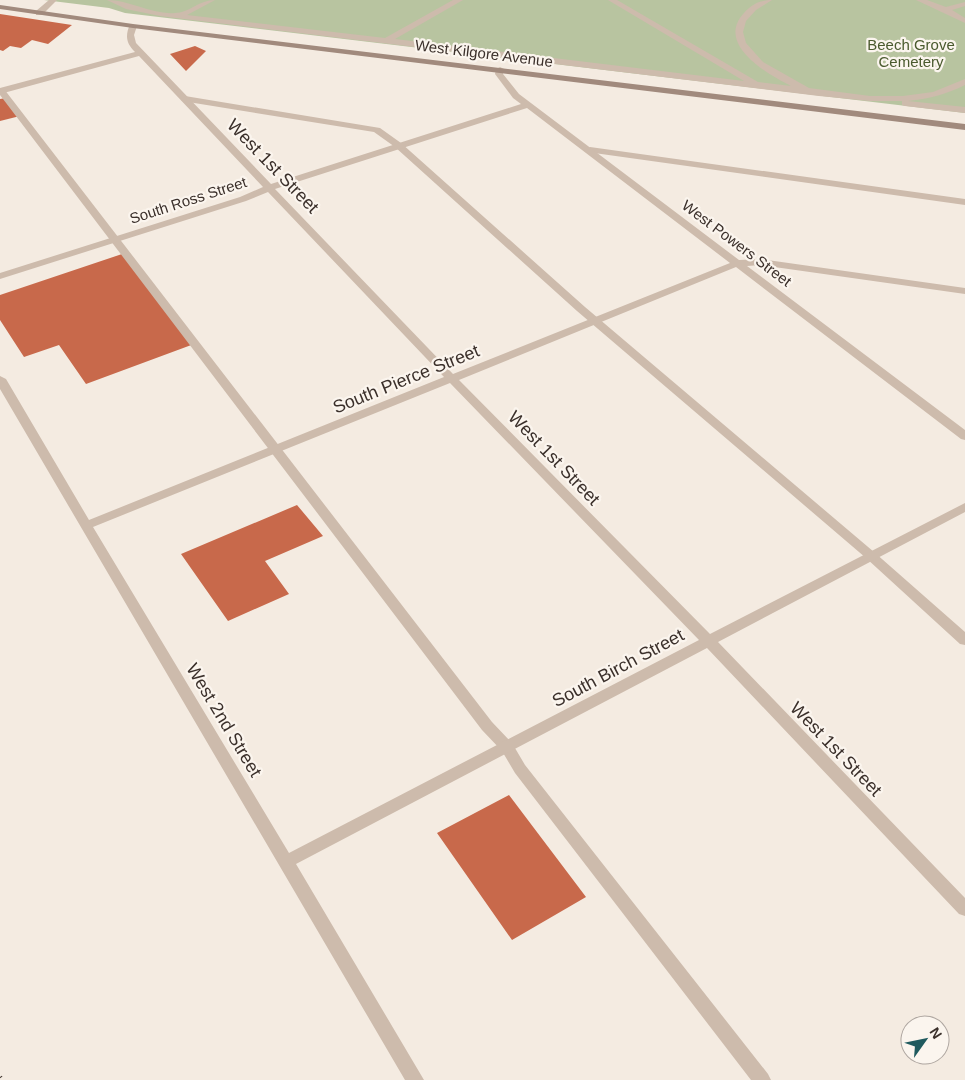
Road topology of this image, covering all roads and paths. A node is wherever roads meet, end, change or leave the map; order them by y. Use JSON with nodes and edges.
{"nodes":[{"id":1,"x":53,"y":0,"type":"edge"},
{"id":2,"x":111,"y":0,"type":"edge"},
{"id":3,"x":211,"y":0,"type":"edge"},
{"id":4,"x":459,"y":0,"type":"edge"},
{"id":5,"x":612,"y":0,"type":"edge"},
{"id":6,"x":764,"y":0,"type":"edge"},
{"id":7,"x":920,"y":0,"type":"edge"},
{"id":8,"x":965,"y":4,"type":"edge"},
{"id":9,"x":0,"y":7,"type":"edge"},
{"id":10,"x":946,"y":10,"type":"junction"},
{"id":11,"x":39,"y":13,"type":"junction"},
{"id":12,"x":178,"y":16,"type":"junction"},
{"id":13,"x":965,"y":21,"type":"edge"},
{"id":14,"x":134,"y":26,"type":"junction"},
{"id":15,"x":386,"y":41,"type":"junction"},
{"id":16,"x":141,"y":53,"type":"junction"},
{"id":17,"x":500,"y":68,"type":"junction"},
{"id":18,"x":965,"y":82,"type":"edge"},
{"id":19,"x":758,"y":86,"type":"junction"},
{"id":20,"x":0,"y":91,"type":"edge"},
{"id":21,"x":810,"y":91,"type":"junction"},
{"id":22,"x":185,"y":99,"type":"junction"},
{"id":23,"x":884,"y":100,"type":"junction"},
{"id":24,"x":528,"y":105,"type":"junction"},
{"id":25,"x":965,"y":110,"type":"edge"},
{"id":26,"x":965,"y":127,"type":"edge"},
{"id":27,"x":398,"y":145,"type":"junction"},
{"id":28,"x":590,"y":150,"type":"junction"},
{"id":29,"x":270,"y":188,"type":"junction"},
{"id":30,"x":965,"y":202,"type":"edge"},
{"id":31,"x":115,"y":240,"type":"junction"},
{"id":32,"x":738,"y":263,"type":"junction"},
{"id":33,"x":0,"y":276,"type":"edge"},
{"id":34,"x":965,"y":291,"type":"edge"},
{"id":35,"x":596,"y":322,"type":"junction"},
{"id":36,"x":0,"y":379,"type":"edge"},
{"id":37,"x":452,"y":380,"type":"junction"},
{"id":38,"x":965,"y":436,"type":"edge"},
{"id":39,"x":275,"y":450,"type":"junction"},
{"id":40,"x":965,"y":507,"type":"edge"},
{"id":41,"x":86,"y":526,"type":"junction"},
{"id":42,"x":870,"y":555,"type":"junction"},
{"id":43,"x":965,"y":640,"type":"edge"},
{"id":44,"x":708,"y":641,"type":"junction"},
{"id":45,"x":507,"y":747,"type":"junction"},
{"id":46,"x":288,"y":861,"type":"junction"},
{"id":47,"x":965,"y":909,"type":"edge"},
{"id":48,"x":415,"y":1080,"type":"edge"},
{"id":49,"x":762,"y":1080,"type":"edge"}],
"edges":[{"from":1,"to":11,"type":"street"},
{"from":2,"to":12,"type":"street"},
{"from":3,"to":12,"type":"street"},
{"from":4,"to":15,"type":"street"},
{"from":5,"to":19,"type":"street"},
{"from":6,"to":21,"type":"street"},
{"from":7,"to":10,"type":"street"},
{"from":8,"to":10,"type":"street"},
{"from":9,"to":11,"type":"main road","name":"West Kilgore Avenue"},
{"from":10,"to":13,"type":"street"},
{"from":11,"to":14,"type":"main road","name":"West Kilgore Avenue"},
{"from":12,"to":15,"type":"street"},
{"from":14,"to":16,"type":"street","name":"West 1st Street"},
{"from":14,"to":17,"type":"main road","name":"West Kilgore Avenue"},
{"from":15,"to":19,"type":"street"},
{"from":16,"to":20,"type":"street"},
{"from":16,"to":22,"type":"street","name":"West 1st Street"},
{"from":17,"to":24,"type":"street","name":"West Powers Street"},
{"from":17,"to":26,"type":"main road","name":"West Kilgore Avenue"},
{"from":18,"to":23,"type":"street"},
{"from":19,"to":21,"type":"street"},
{"from":20,"to":31,"type":"street"},
{"from":21,"to":23,"type":"street"},
{"from":22,"to":27,"type":"street"},
{"from":22,"to":29,"type":"street","name":"West 1st Street"},
{"from":23,"to":25,"type":"street"},
{"from":24,"to":27,"type":"street","name":"South Ross Street"},
{"from":24,"to":28,"type":"street","name":"West Powers Street"},
{"from":27,"to":29,"type":"street","name":"South Ross Street"},
{"from":27,"to":35,"type":"street"},
{"from":28,"to":30,"type":"street"},
{"from":28,"to":32,"type":"street","name":"West Powers Street"},
{"from":29,"to":31,"type":"street","name":"South Ross Street"},
{"from":29,"to":37,"type":"street","name":"West 1st Street"},
{"from":31,"to":33,"type":"street","name":"South Ross Street"},
{"from":31,"to":39,"type":"street"},
{"from":32,"to":34,"type":"street"},
{"from":32,"to":35,"type":"street","name":"South Pierce Street"},
{"from":32,"to":38,"type":"street","name":"West Powers Street"},
{"from":35,"to":37,"type":"street","name":"South Pierce Street"},
{"from":35,"to":42,"type":"street"},
{"from":36,"to":41,"type":"street","name":"West 2nd Street"},
{"from":37,"to":39,"type":"street","name":"South Pierce Street"},
{"from":37,"to":44,"type":"street","name":"West 1st Street"},
{"from":39,"to":41,"type":"street","name":"South Pierce Street"},
{"from":39,"to":45,"type":"street"},
{"from":40,"to":42,"type":"street","name":"South Birch Street"},
{"from":41,"to":46,"type":"street","name":"West 2nd Street"},
{"from":42,"to":43,"type":"street"},
{"from":42,"to":44,"type":"street","name":"South Birch Street"},
{"from":44,"to":45,"type":"street","name":"South Birch Street"},
{"from":44,"to":47,"type":"street","name":"West 1st Street"},
{"from":45,"to":46,"type":"street","name":"South Birch Street"},
{"from":45,"to":49,"type":"street"},
{"from":46,"to":48,"type":"street","name":"West 2nd Street"}]}
